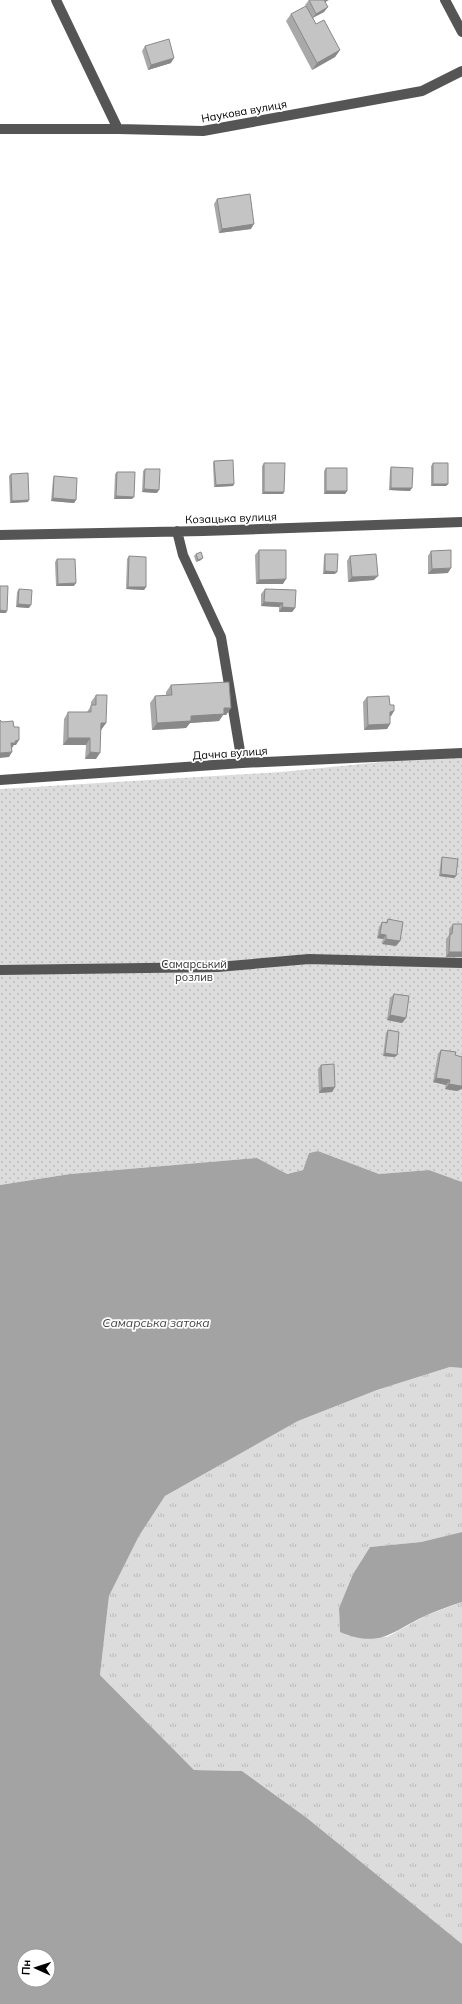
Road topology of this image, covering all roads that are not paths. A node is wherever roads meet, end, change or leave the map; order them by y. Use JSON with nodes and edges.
{"nodes":[{"id":1,"x":56,"y":0,"type":"edge"},
{"id":2,"x":445,"y":0,"type":"edge"},
{"id":3,"x":462,"y":32,"type":"edge"},
{"id":4,"x":462,"y":71,"type":"edge"},
{"id":5,"x":0,"y":129,"type":"edge"},
{"id":6,"x":118,"y":129,"type":"junction"},
{"id":7,"x":462,"y":522,"type":"edge"},
{"id":8,"x":177,"y":531,"type":"junction"},
{"id":9,"x":0,"y":535,"type":"edge"},
{"id":10,"x":462,"y":753,"type":"edge"},
{"id":11,"x":242,"y":763,"type":"junction"},
{"id":12,"x":0,"y":780,"type":"edge"},
{"id":13,"x":462,"y":963,"type":"edge"},
{"id":14,"x":0,"y":970,"type":"edge"}],
"edges":[{"from":1,"to":6,"type":"street"},
{"from":2,"to":3,"type":"street"},
{"from":4,"to":6,"type":"street","name":"Наукова вулиця"},
{"from":5,"to":6,"type":"street","name":"Наукова вулиця"},
{"from":7,"to":8,"type":"street","name":"Козацька вулиця"},
{"from":8,"to":9,"type":"street","name":"Козацька вулиця"},
{"from":8,"to":11,"type":"street"},
{"from":10,"to":11,"type":"street","name":"Дачна вулиця"},
{"from":11,"to":12,"type":"street","name":"Дачна вулиця"},
{"from":13,"to":14,"type":"street"}]}
